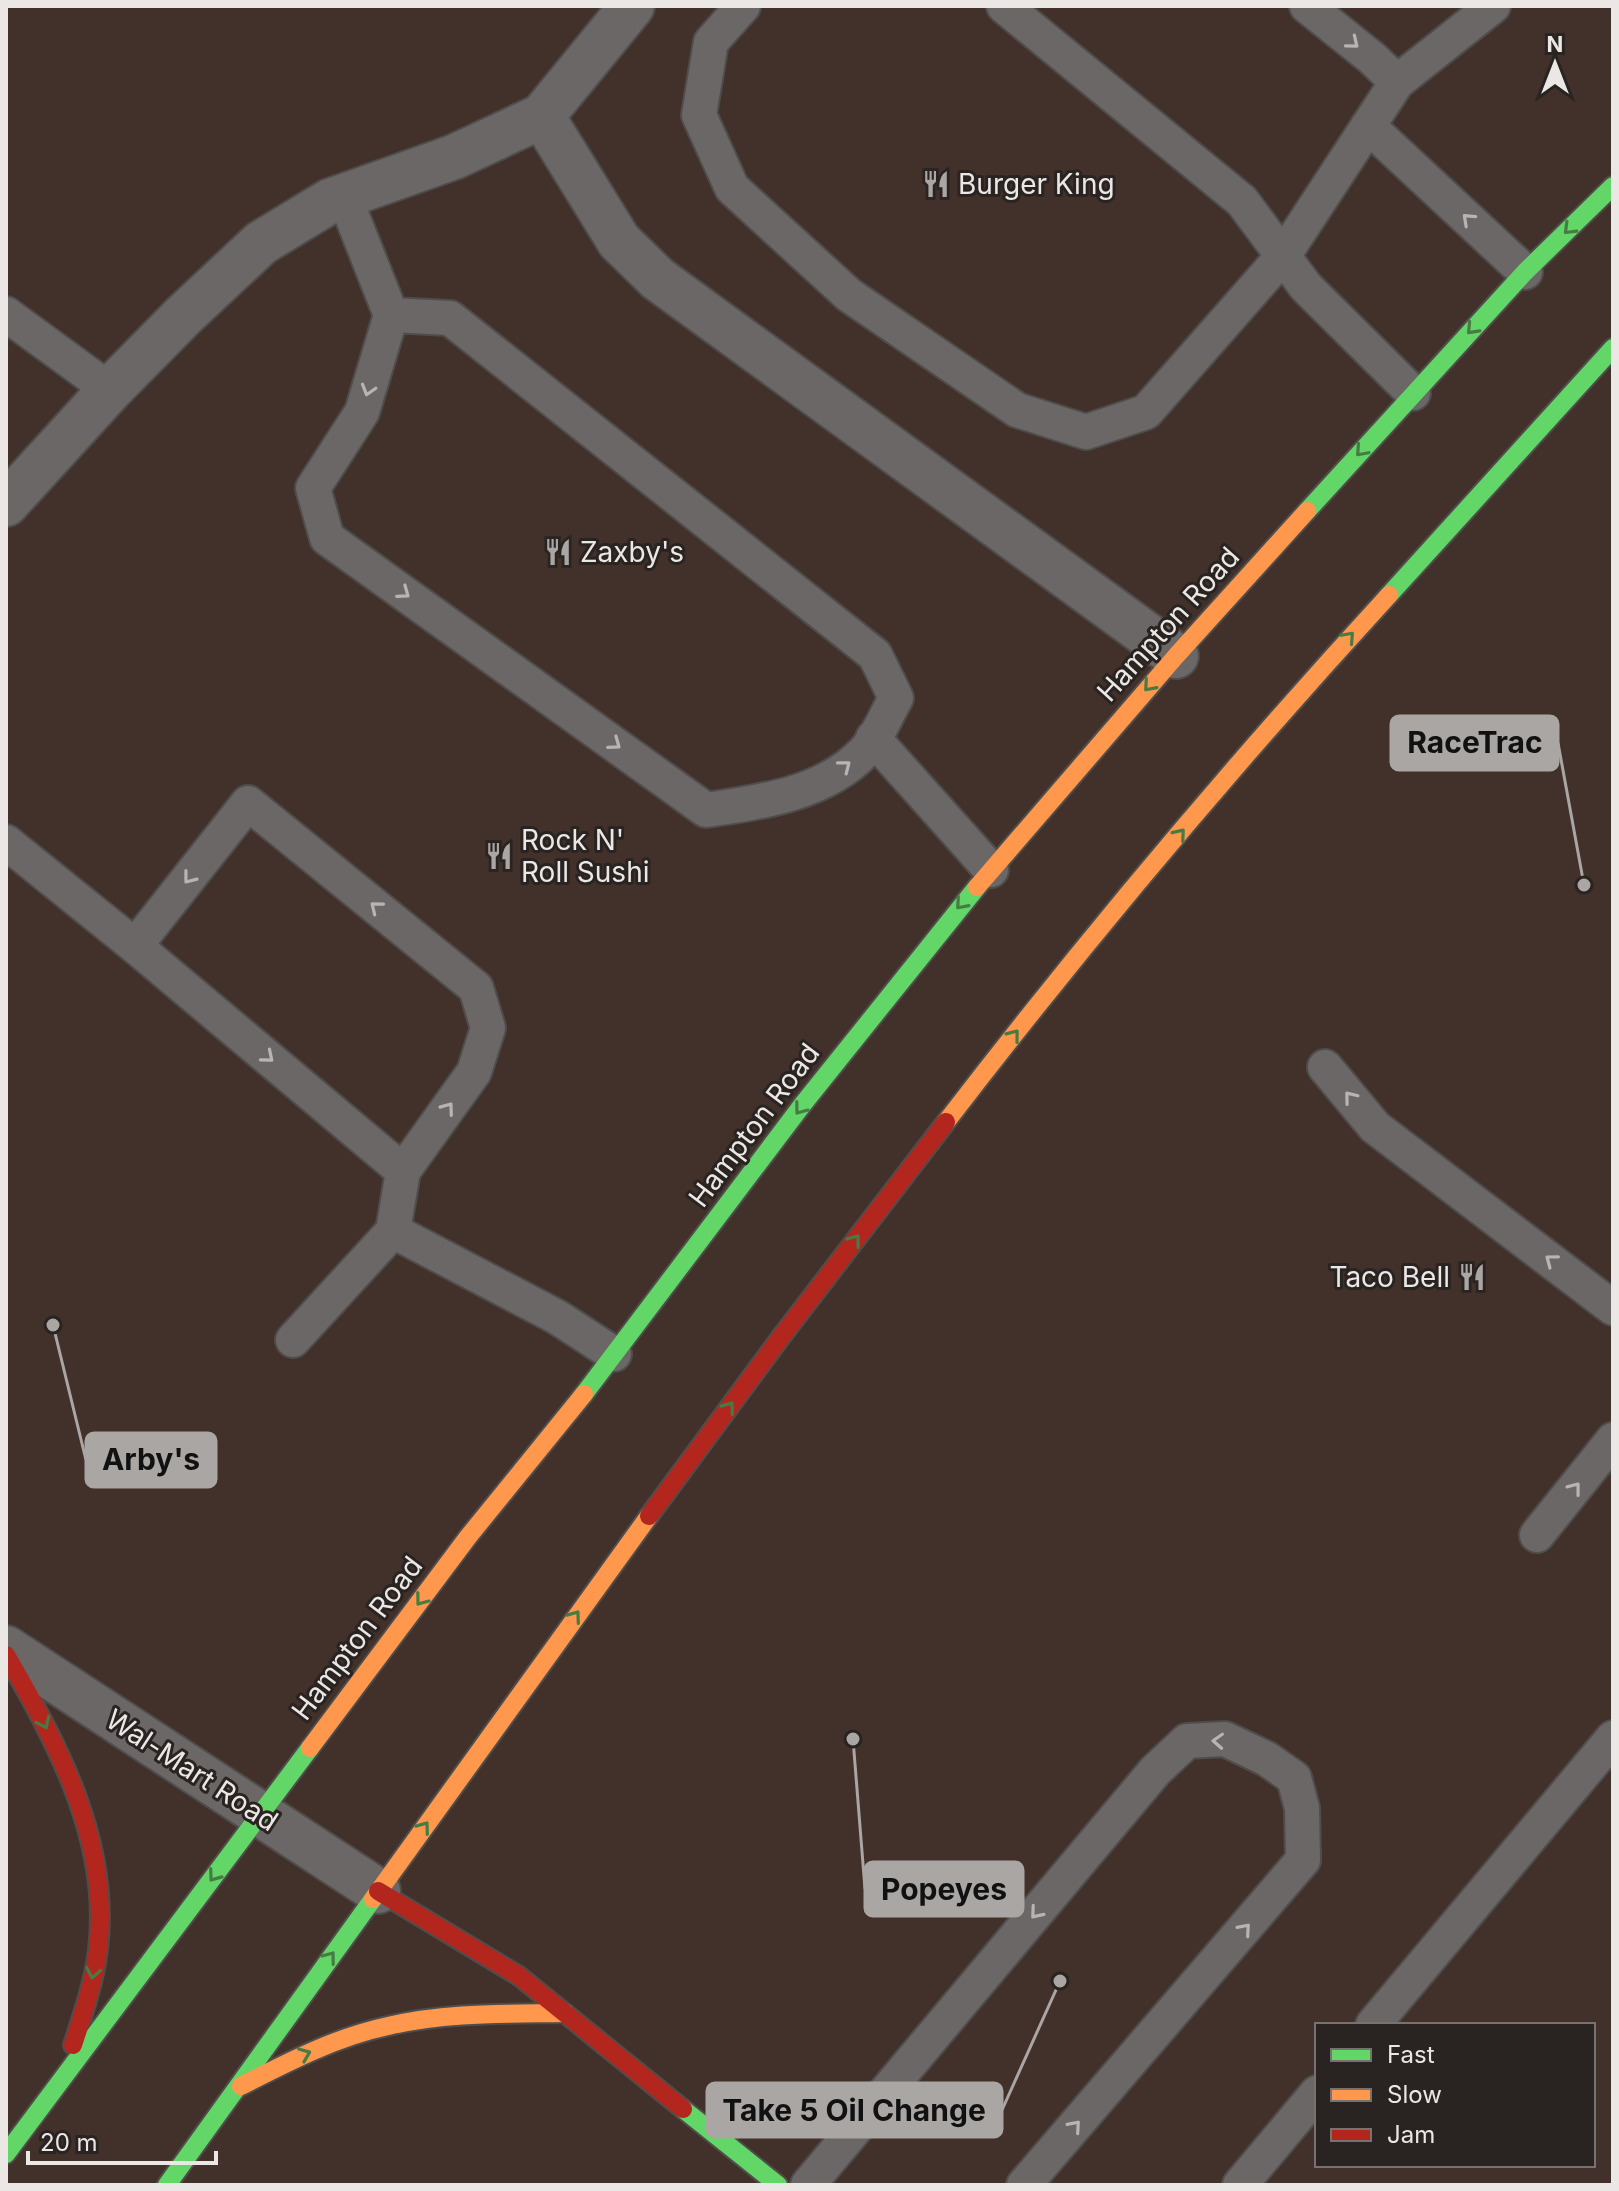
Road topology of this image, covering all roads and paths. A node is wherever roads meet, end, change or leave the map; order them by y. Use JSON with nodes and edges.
{"nodes":[{"id":1,"x":632,"y":6,"type":"edge"},
{"id":2,"x":743,"y":6,"type":"edge"},
{"id":3,"x":1004,"y":6,"type":"edge"},
{"id":4,"x":1307,"y":6,"type":"edge"},
{"id":5,"x":1493,"y":6,"type":"edge"},
{"id":6,"x":1397,"y":82,"type":"junction"},
{"id":7,"x":542,"y":116,"type":"junction"},
{"id":8,"x":1368,"y":126,"type":"junction"},
{"id":9,"x":1613,"y":186,"type":"edge"},
{"id":10,"x":344,"y":196,"type":"junction"},
{"id":11,"x":1283,"y":256,"type":"junction"},
{"id":12,"x":1525,"y":272,"type":"junction"},
{"id":13,"x":6,"y":314,"type":"edge"},
{"id":14,"x":391,"y":315,"type":"junction"},
{"id":15,"x":1613,"y":348,"type":"edge"},
{"id":16,"x":110,"y":390,"type":"junction"},
{"id":17,"x":1413,"y":393,"type":"junction"},
{"id":18,"x":6,"y":504,"type":"edge"},
{"id":19,"x":1176,"y":656,"type":"junction"},
{"id":20,"x":873,"y":738,"type":"junction"},
{"id":21,"x":6,"y":842,"type":"edge"},
{"id":22,"x":991,"y":870,"type":"junction"},
{"id":23,"x":135,"y":946,"type":"junction"},
{"id":24,"x":1325,"y":1067,"type":"dead end"},
{"id":25,"x":403,"y":1171,"type":"junction"},
{"id":26,"x":393,"y":1231,"type":"junction"},
{"id":27,"x":1613,"y":1308,"type":"edge"},
{"id":28,"x":293,"y":1340,"type":"dead end"},
{"id":29,"x":614,"y":1354,"type":"junction"},
{"id":30,"x":1613,"y":1440,"type":"edge"},
{"id":31,"x":1537,"y":1535,"type":"dead end"},
{"id":32,"x":6,"y":1648,"type":"edge"},
{"id":33,"x":6,"y":1655,"type":"edge"},
{"id":34,"x":1613,"y":1738,"type":"edge"},
{"id":35,"x":260,"y":1813,"type":"junction"},
{"id":36,"x":378,"y":1891,"type":"junction"},
{"id":37,"x":565,"y":2013,"type":"junction"},
{"id":38,"x":1375,"y":2023,"type":"edge"},
{"id":39,"x":63,"y":2078,"type":"junction"},
{"id":40,"x":235,"y":2088,"type":"junction"},
{"id":41,"x":1315,"y":2095,"type":"edge"},
{"id":42,"x":6,"y":2154,"type":"edge"},
{"id":43,"x":167,"y":2185,"type":"edge"},
{"id":44,"x":778,"y":2185,"type":"edge"},
{"id":45,"x":808,"y":2185,"type":"edge"},
{"id":46,"x":1024,"y":2185,"type":"edge"},
{"id":47,"x":1240,"y":2185,"type":"edge"}],
"edges":[{"from":1,"to":7,"type":"street"},
{"from":2,"to":11,"type":"lane"},
{"from":3,"to":11,"type":"lane"},
{"from":4,"to":6,"type":"lane","one_way":true},
{"from":5,"to":6,"type":"lane"},
{"from":6,"to":8,"type":"lane"},
{"from":7,"to":10,"type":"street"},
{"from":7,"to":19,"type":"street"},
{"from":8,"to":11,"type":"lane"},
{"from":12,"to":8,"type":"lane","one_way":true},
{"from":9,"to":12,"type":"main road","name":"Hampton Road","one_way":true},
{"from":10,"to":14,"type":"lane"},
{"from":10,"to":16,"type":"street"},
{"from":11,"to":17,"type":"lane"},
{"from":12,"to":17,"type":"main road","name":"Hampton Road","one_way":true},
{"from":13,"to":16,"type":"lane"},
{"from":14,"to":20,"type":"lane"},
{"from":14,"to":20,"type":"lane","one_way":true},
{"from":36,"to":15,"type":"main road","one_way":true},
{"from":16,"to":18,"type":"street"},
{"from":17,"to":19,"type":"main road","name":"Hampton Road","one_way":true},
{"from":19,"to":22,"type":"main road","name":"Hampton Road","one_way":true},
{"from":20,"to":22,"type":"lane"},
{"from":21,"to":23,"type":"lane"},
{"from":22,"to":29,"type":"main road","name":"Hampton Road","one_way":true},
{"from":23,"to":25,"type":"lane","one_way":true},
{"from":25,"to":23,"type":"lane","one_way":true},
{"from":27,"to":24,"type":"lane","one_way":true},
{"from":25,"to":26,"type":"lane"},
{"from":26,"to":28,"type":"lane"},
{"from":26,"to":29,"type":"lane"},
{"from":29,"to":35,"type":"main road","name":"Hampton Road","one_way":true},
{"from":31,"to":30,"type":"lane","one_way":true},
{"from":32,"to":35,"type":"street","name":"Wal-Mart Road"},
{"from":33,"to":39,"type":"main road","one_way":true},
{"from":34,"to":38,"type":"lane"},
{"from":35,"to":36,"type":"street","name":"Wal-Mart Road"},
{"from":35,"to":39,"type":"main road","name":"Hampton Road","one_way":true},
{"from":36,"to":37,"type":"main road"},
{"from":40,"to":36,"type":"main road","one_way":true},
{"from":40,"to":37,"type":"main road","one_way":true},
{"from":37,"to":44,"type":"main road"},
{"from":39,"to":42,"type":"main road","name":"Hampton Road"},
{"from":40,"to":43,"type":"main road"},
{"from":41,"to":47,"type":"lane"},
{"from":46,"to":45,"type":"lane","one_way":true}]}
